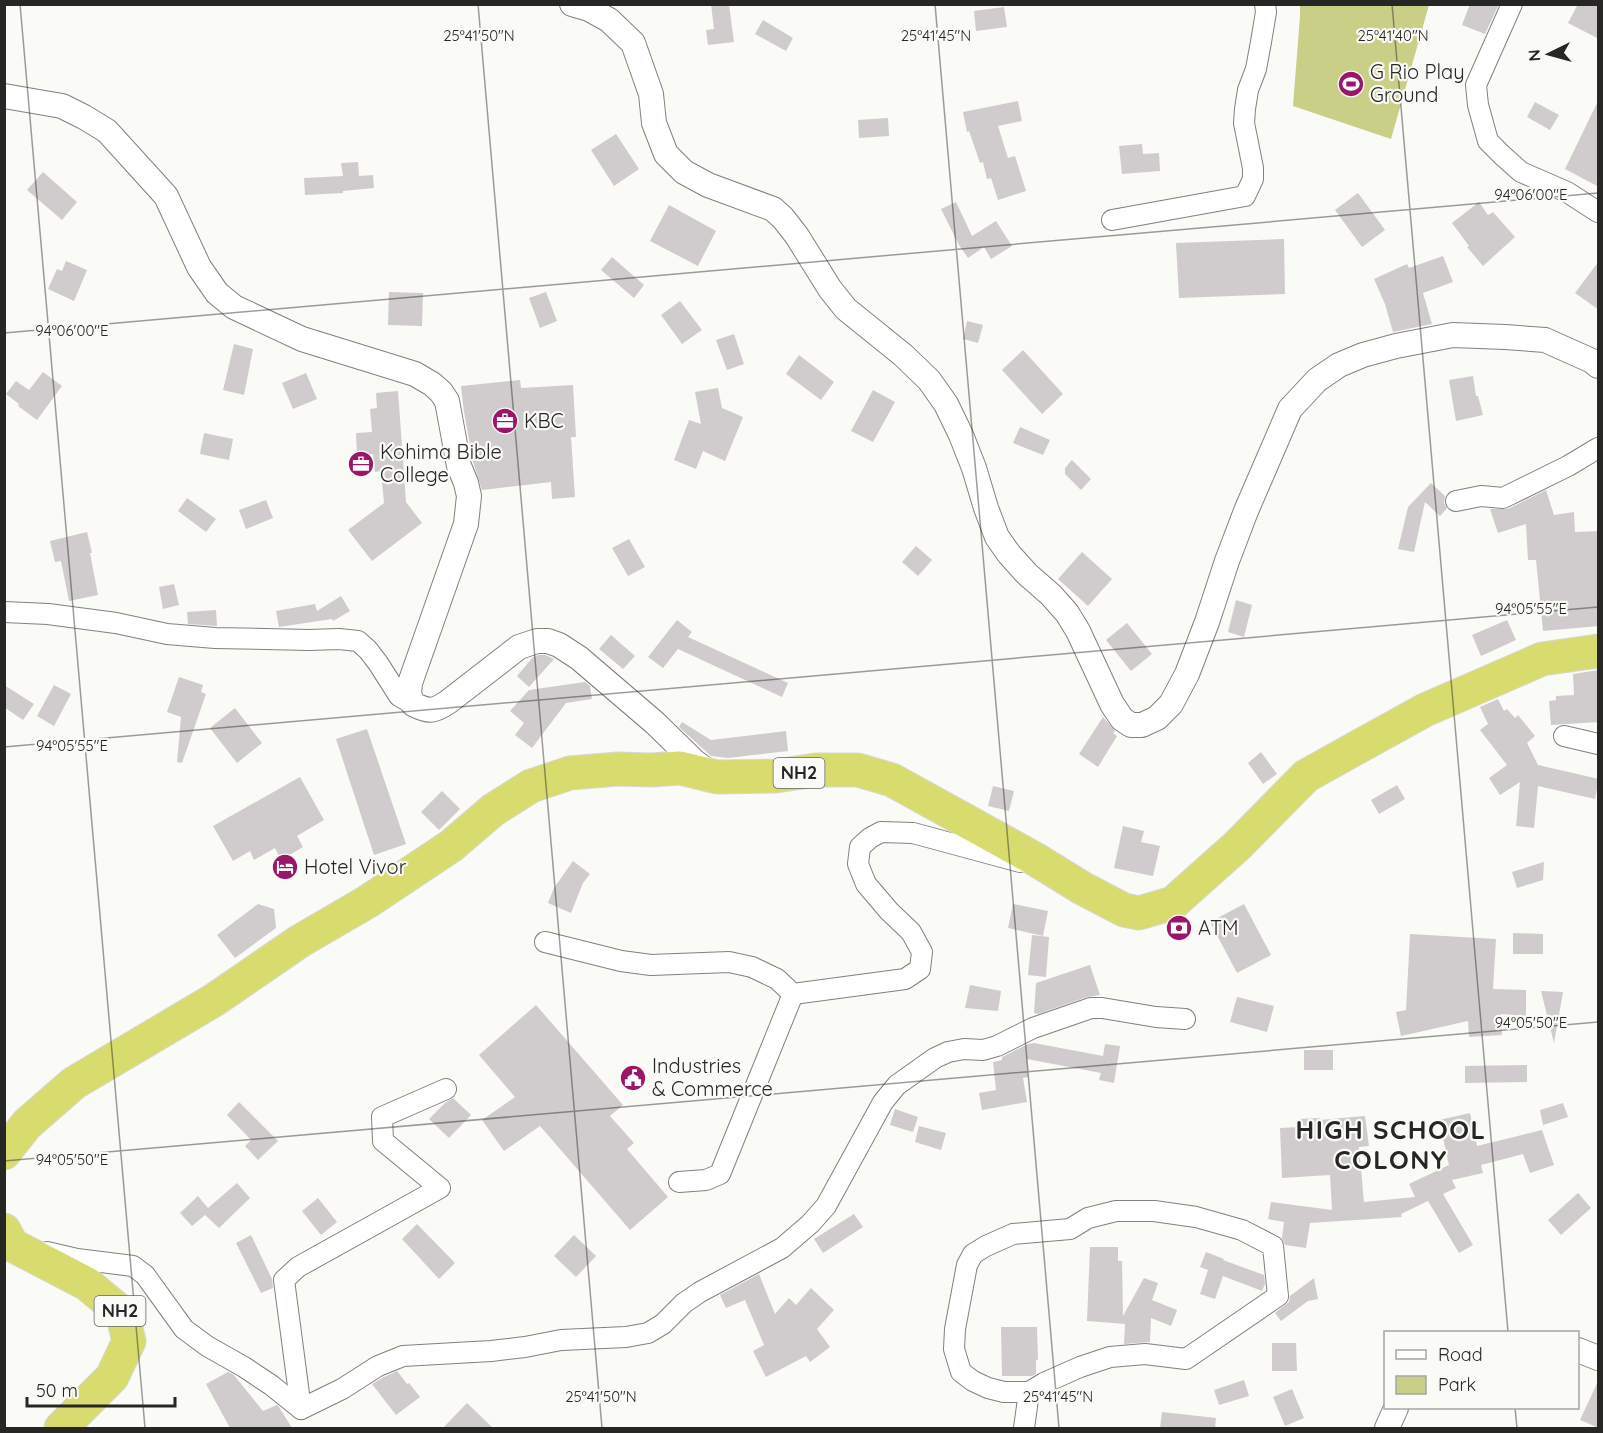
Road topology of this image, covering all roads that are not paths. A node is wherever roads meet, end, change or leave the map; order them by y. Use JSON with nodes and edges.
{"nodes":[{"id":1,"x":572,"y":4,"type":"edge"},
{"id":2,"x":1265,"y":4,"type":"edge"},
{"id":3,"x":1512,"y":4,"type":"edge"},
{"id":4,"x":4,"y":96,"type":"edge"},
{"id":5,"x":1599,"y":212,"type":"edge"},
{"id":6,"x":1112,"y":220,"type":"dead end"},
{"id":7,"x":1599,"y":366,"type":"edge"},
{"id":8,"x":1599,"y":448,"type":"edge"},
{"id":9,"x":1456,"y":501,"type":"dead end"},
{"id":10,"x":4,"y":612,"type":"edge"},
{"id":11,"x":1599,"y":651,"type":"edge"},
{"id":12,"x":414,"y":704,"type":"junction"},
{"id":13,"x":1564,"y":736,"type":"dead end"},
{"id":14,"x":1599,"y":744,"type":"edge"},
{"id":15,"x":717,"y":777,"type":"junction"},
{"id":16,"x":1057,"y":872,"type":"junction"},
{"id":17,"x":545,"y":942,"type":"dead end"},
{"id":18,"x":793,"y":994,"type":"junction"},
{"id":19,"x":1185,"y":1019,"type":"dead end"},
{"id":20,"x":446,"y":1089,"type":"dead end"},
{"id":21,"x":4,"y":1153,"type":"edge"},
{"id":22,"x":679,"y":1182,"type":"dead end"},
{"id":23,"x":8,"y":1237,"type":"edge"},
{"id":24,"x":1579,"y":1350,"type":"edge"},
{"id":25,"x":1599,"y":1358,"type":"edge"},
{"id":26,"x":1029,"y":1392,"type":"junction"},
{"id":27,"x":301,"y":1409,"type":"junction"},
{"id":28,"x":1395,"y":1409,"type":"edge"},
{"id":29,"x":61,"y":1428,"type":"edge"},
{"id":30,"x":1024,"y":1428,"type":"edge"},
{"id":31,"x":1387,"y":1428,"type":"edge"}],
"edges":[{"from":1,"to":7,"type":"street"},
{"from":2,"to":6,"type":"street"},
{"from":3,"to":5,"type":"street"},
{"from":4,"to":12,"type":"street"},
{"from":8,"to":9,"type":"street"},
{"from":10,"to":12,"type":"street"},
{"from":11,"to":16,"type":"highway","number":"NH2"},
{"from":12,"to":15,"type":"street"},
{"from":13,"to":14,"type":"street"},
{"from":15,"to":16,"type":"highway","number":"NH2"},
{"from":15,"to":21,"type":"highway","number":"NH2"},
{"from":16,"to":18,"type":"street"},
{"from":17,"to":18,"type":"street"},
{"from":18,"to":22,"type":"street"},
{"from":19,"to":27,"type":"street"},
{"from":20,"to":27,"type":"street"},
{"from":23,"to":27,"type":"street"},
{"from":23,"to":29,"type":"highway","number":"NH2"},
{"from":24,"to":25,"type":"street"},
{"from":26,"to":26,"type":"street"},
{"from":26,"to":30,"type":"street"},
{"from":28,"to":31,"type":"street"}]}
